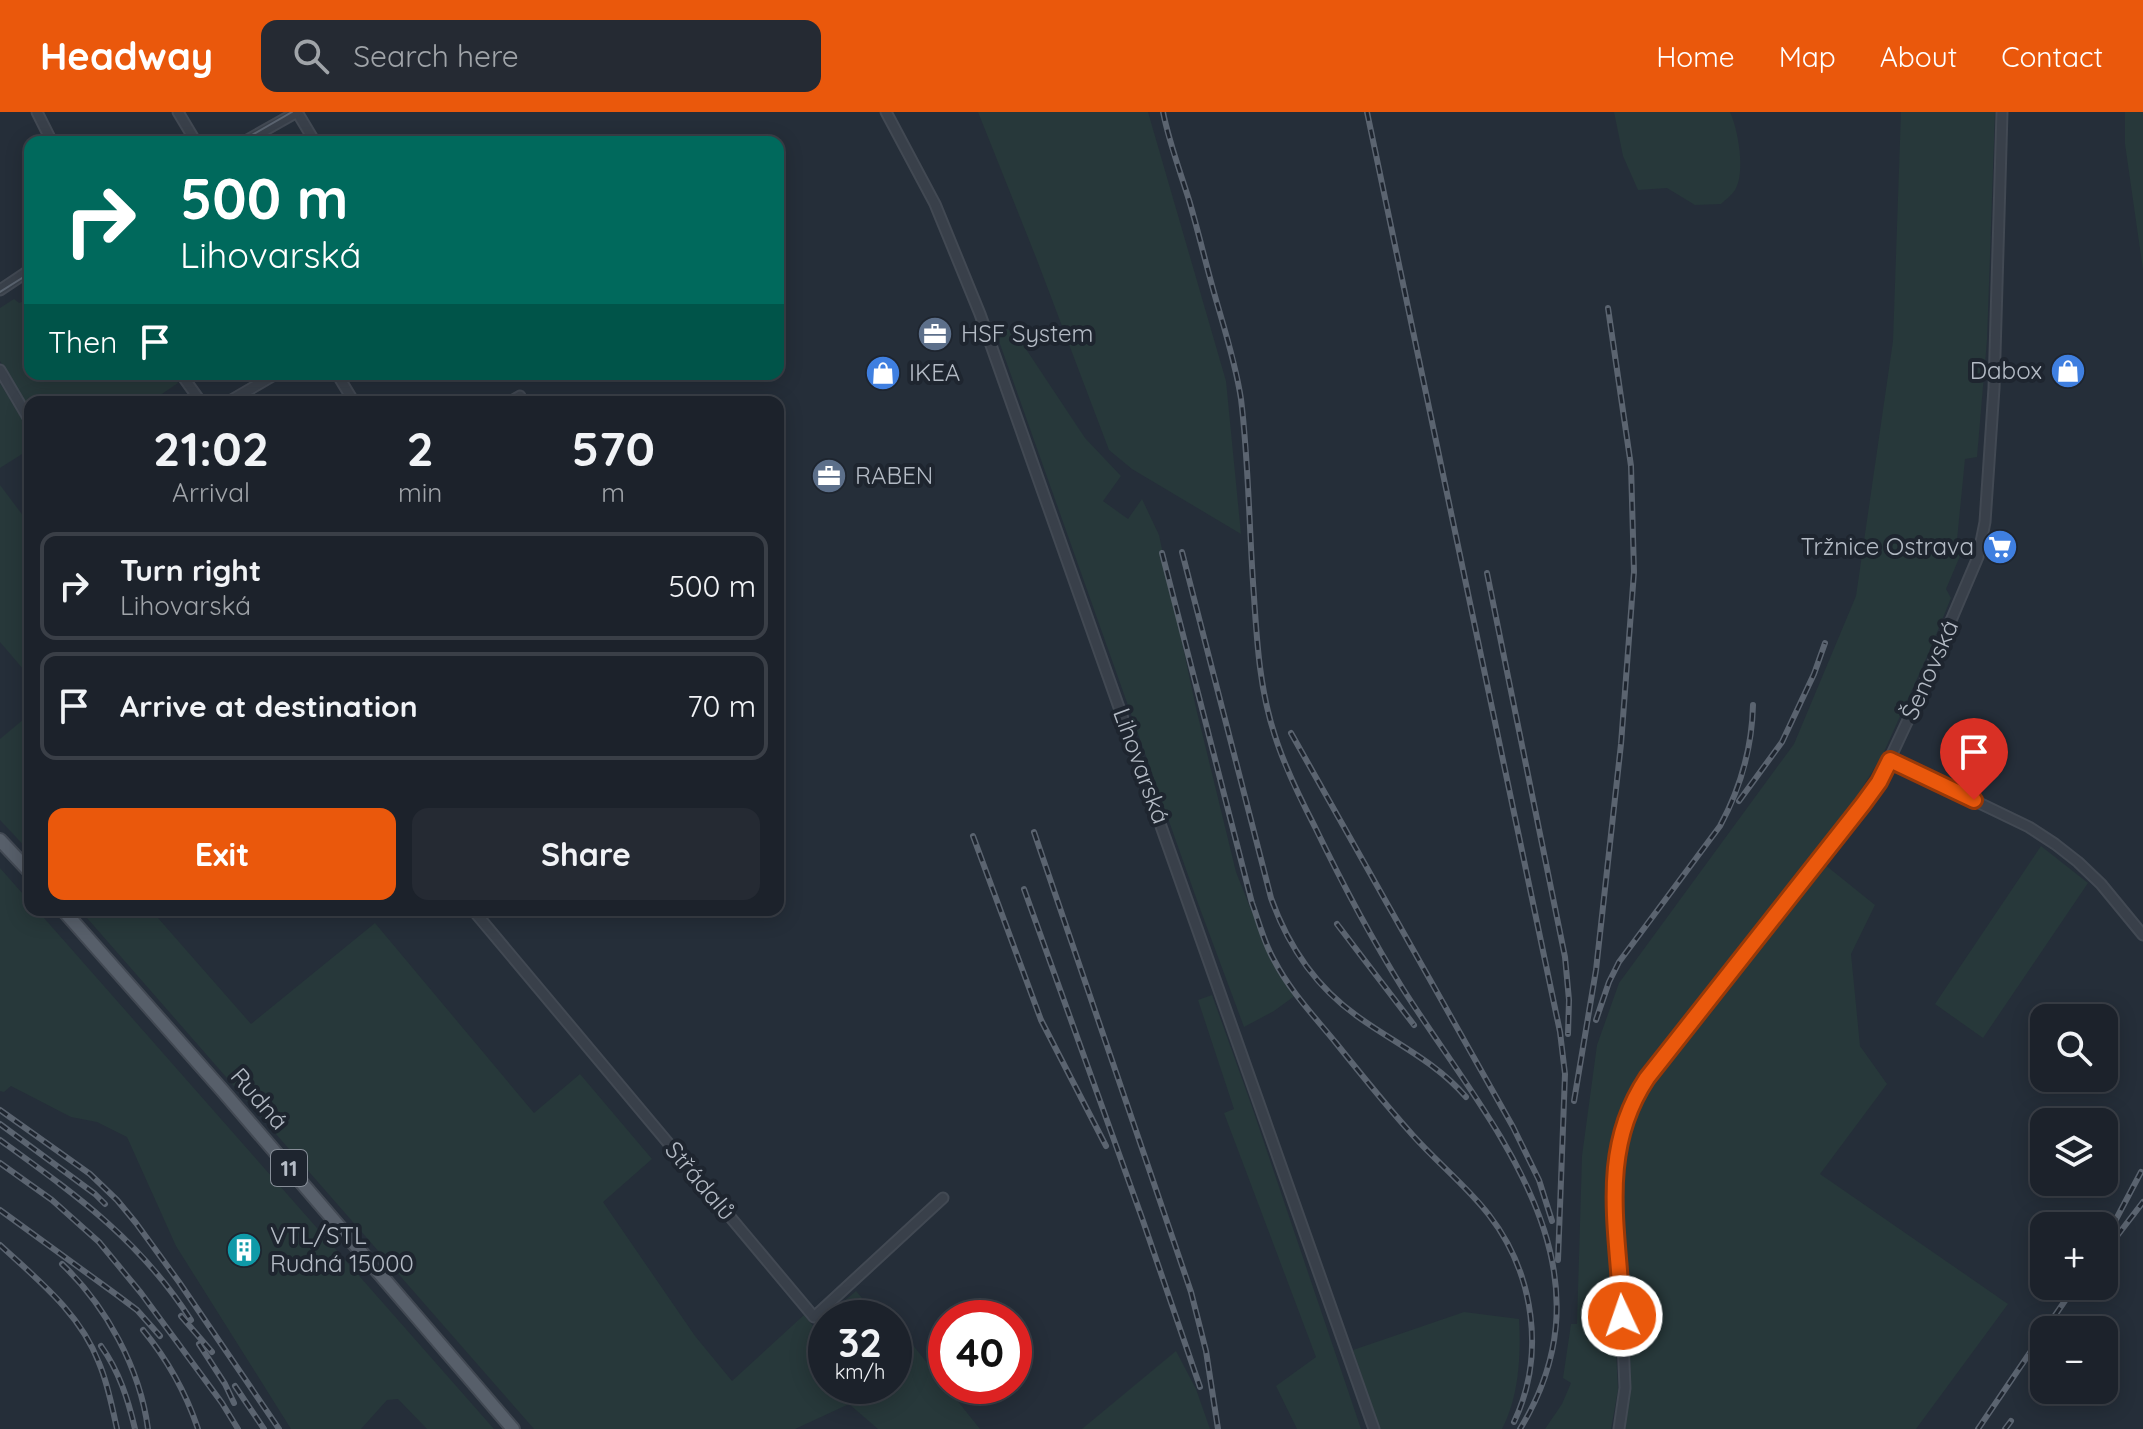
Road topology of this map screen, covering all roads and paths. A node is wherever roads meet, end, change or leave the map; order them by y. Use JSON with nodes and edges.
{"nodes":[{"id":1,"x":37,"y":112,"type":"edge"},
{"id":2,"x":178,"y":112,"type":"edge"},
{"id":3,"x":297,"y":112,"type":"edge"},
{"id":4,"x":886,"y":112,"type":"edge"},
{"id":5,"x":2002,"y":112,"type":"edge"},
{"id":6,"x":49,"y":136,"type":"edge"},
{"id":7,"x":192,"y":136,"type":"edge"},
{"id":8,"x":255,"y":136,"type":"edge"},
{"id":9,"x":311,"y":136,"type":"edge"},
{"id":10,"x":24,"y":274,"type":"edge"},
{"id":11,"x":0,"y":290,"type":"edge"},
{"id":12,"x":0,"y":370,"type":"edge"},
{"id":13,"x":266,"y":380,"type":"edge"},
{"id":14,"x":238,"y":396,"type":"edge"},
{"id":15,"x":24,"y":411,"type":"edge"},
{"id":16,"x":1890,"y":760,"type":"junction"},
{"id":17,"x":0,"y":840,"type":"edge"},
{"id":18,"x":24,"y":866,"type":"edge"},
{"id":19,"x":68,"y":916,"type":"edge"},
{"id":20,"x":478,"y":916,"type":"edge"},
{"id":21,"x":2143,"y":935,"type":"edge"},
{"id":22,"x":943,"y":1198,"type":"dead end"},
{"id":23,"x":513,"y":1429,"type":"edge"},
{"id":24,"x":1374,"y":1429,"type":"edge"},
{"id":25,"x":1619,"y":1429,"type":"edge"}],
"edges":[{"from":1,"to":6,"type":"street"},
{"from":2,"to":7,"type":"street"},
{"from":3,"to":8,"type":"street"},
{"from":3,"to":9,"type":"street"},
{"from":4,"to":24,"type":"street","name":"Lihovarská"},
{"from":5,"to":16,"type":"street","name":"Šenovská"},
{"from":10,"to":11,"type":"street"},
{"from":12,"to":15,"type":"street"},
{"from":13,"to":14,"type":"street"},
{"from":16,"to":21,"type":"street"},
{"from":16,"to":25,"type":"street","name":"Šenovská"},
{"from":17,"to":18,"type":"main road"},
{"from":19,"to":23,"type":"main road","name":"Rudná","number":"11"},
{"from":20,"to":22,"type":"street","name":"Střádalů"}]}
